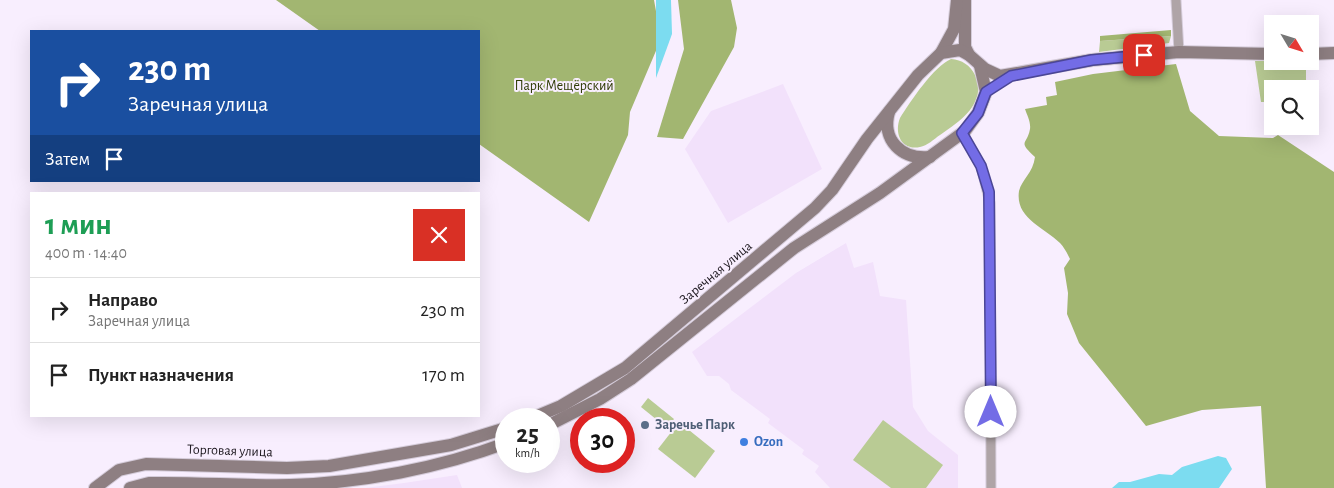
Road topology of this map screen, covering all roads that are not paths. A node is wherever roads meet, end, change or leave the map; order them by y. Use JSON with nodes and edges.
{"nodes":[{"id":1,"x":956,"y":0,"type":"edge"},
{"id":2,"x":964,"y":0,"type":"edge"},
{"id":3,"x":1176,"y":0,"type":"edge"},
{"id":4,"x":1179,"y":52,"type":"junction"},
{"id":5,"x":941,"y":53,"type":"junction"},
{"id":6,"x":1334,"y":53,"type":"edge"},
{"id":7,"x":1264,"y":54,"type":"edge"},
{"id":8,"x":1319,"y":54,"type":"edge"},
{"id":9,"x":969,"y":55,"type":"junction"},
{"id":10,"x":980,"y":66,"type":"junction"},
{"id":11,"x":1011,"y":76,"type":"junction"},
{"id":12,"x":986,"y":92,"type":"junction"},
{"id":13,"x":889,"y":112,"type":"junction"},
{"id":14,"x":962,"y":133,"type":"junction"},
{"id":15,"x":930,"y":157,"type":"junction"},
{"id":16,"x":557,"y":408,"type":"edge"},
{"id":17,"x":560,"y":420,"type":"edge"},
{"id":18,"x":495,"y":431,"type":"edge"},
{"id":19,"x":495,"y":447,"type":"edge"},
{"id":20,"x":95,"y":488,"type":"edge"},
{"id":21,"x":130,"y":488,"type":"edge"},
{"id":22,"x":991,"y":488,"type":"edge"}],
"edges":[{"from":1,"to":5,"type":"street","name":"Заречная улица"},
{"from":2,"to":9,"type":"street"},
{"from":3,"to":4,"type":"street"},
{"from":4,"to":7,"type":"street"},
{"from":4,"to":11,"type":"street"},
{"from":5,"to":9,"type":"street"},
{"from":5,"to":13,"type":"street","name":"Заречная улица"},
{"from":6,"to":8,"type":"street"},
{"from":9,"to":10,"type":"street"},
{"from":10,"to":11,"type":"street"},
{"from":10,"to":12,"type":"street"},
{"from":11,"to":12,"type":"street"},
{"from":12,"to":14,"type":"street","name":"Заречная улица"},
{"from":13,"to":15,"type":"street"},
{"from":13,"to":16,"type":"street","name":"Заречная улица"},
{"from":14,"to":15,"type":"street","name":"Заречная улица"},
{"from":14,"to":22,"type":"street"},
{"from":15,"to":17,"type":"street","name":"Заречная улица"},
{"from":18,"to":20,"type":"street","name":"Торговая улица"},
{"from":19,"to":21,"type":"street"}]}
